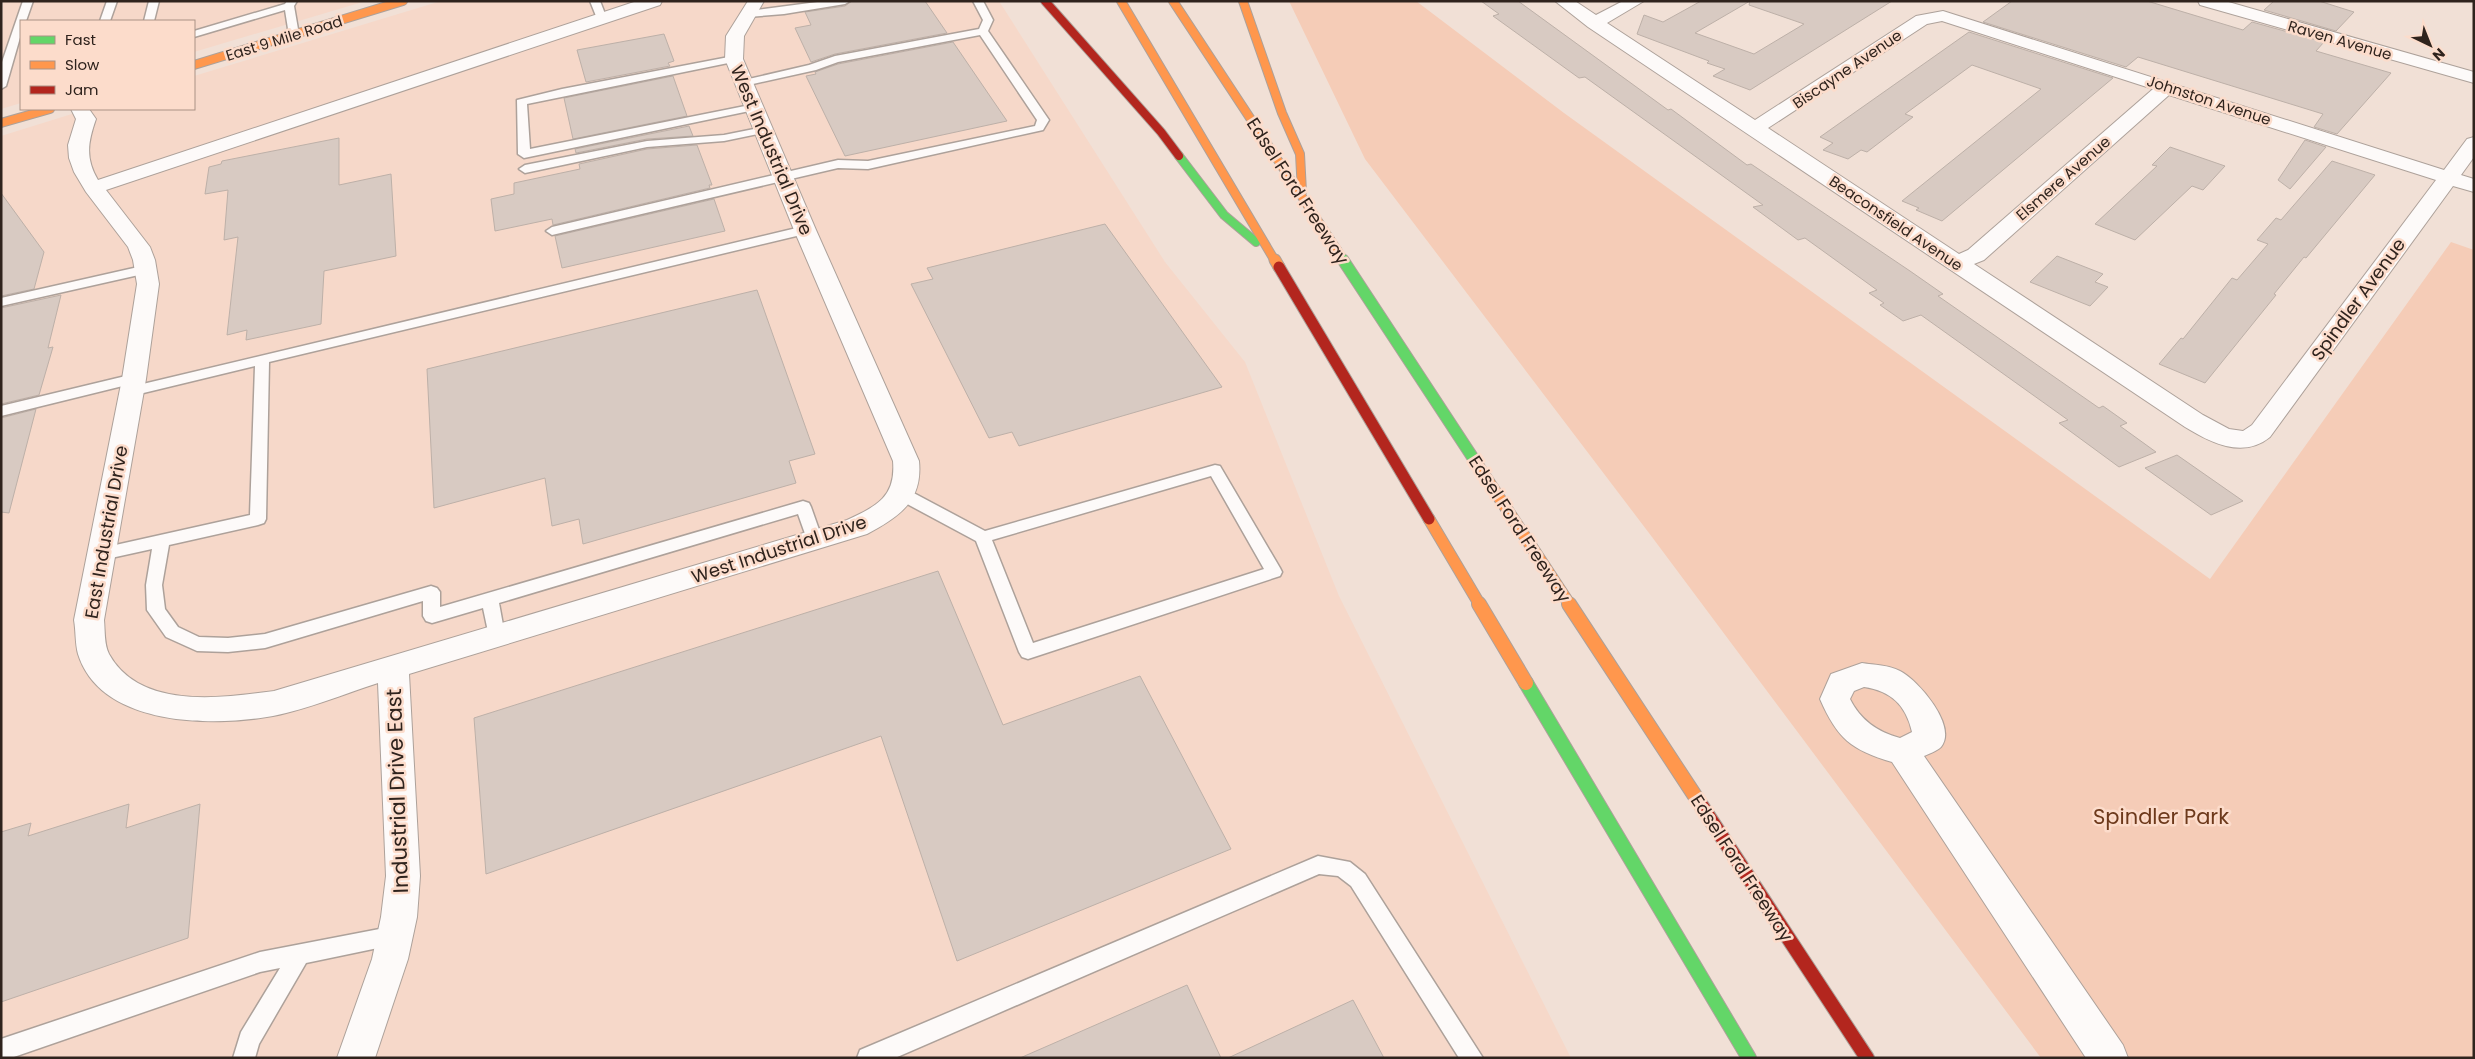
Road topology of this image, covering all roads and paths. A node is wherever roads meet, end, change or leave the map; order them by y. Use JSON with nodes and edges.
{"nodes":[{"id":1,"x":42,"y":1,"type":"edge"},
{"id":2,"x":112,"y":1,"type":"edge"},
{"id":3,"x":154,"y":1,"type":"edge"},
{"id":4,"x":403,"y":1,"type":"edge"},
{"id":5,"x":595,"y":1,"type":"edge"},
{"id":6,"x":654,"y":1,"type":"edge"},
{"id":7,"x":845,"y":1,"type":"edge"},
{"id":8,"x":978,"y":1,"type":"edge"},
{"id":9,"x":1045,"y":1,"type":"edge"},
{"id":10,"x":1121,"y":1,"type":"edge"},
{"id":11,"x":1173,"y":1,"type":"edge"},
{"id":12,"x":1243,"y":1,"type":"edge"},
{"id":13,"x":1563,"y":1,"type":"edge"},
{"id":14,"x":1636,"y":1,"type":"edge"},
{"id":15,"x":2206,"y":1,"type":"edge"},
{"id":16,"x":27,"y":2,"type":"edge"},
{"id":17,"x":290,"y":4,"type":"edge"},
{"id":18,"x":752,"y":7,"type":"edge"},
{"id":19,"x":1943,"y":16,"type":"joint"},
{"id":20,"x":602,"y":19,"type":"junction"},
{"id":21,"x":21,"y":20,"type":"edge"},
{"id":22,"x":105,"y":20,"type":"edge"},
{"id":23,"x":149,"y":20,"type":"edge"},
{"id":24,"x":20,"y":22,"type":"edge"},
{"id":25,"x":1594,"y":22,"type":"junction"},
{"id":26,"x":983,"y":31,"type":"junction"},
{"id":27,"x":195,"y":34,"type":"edge"},
{"id":28,"x":294,"y":35,"type":"junction"},
{"id":29,"x":734,"y":60,"type":"junction"},
{"id":30,"x":195,"y":65,"type":"edge"},
{"id":31,"x":2474,"y":78,"type":"edge"},
{"id":32,"x":744,"y":83,"type":"junction"},
{"id":33,"x":1,"y":86,"type":"edge"},
{"id":34,"x":2167,"y":87,"type":"junction"},
{"id":35,"x":755,"y":108,"type":"junction"},
{"id":36,"x":46,"y":110,"type":"edge"},
{"id":37,"x":81,"y":110,"type":"edge"},
{"id":38,"x":1,"y":123,"type":"edge"},
{"id":39,"x":1753,"y":128,"type":"junction"},
{"id":40,"x":764,"y":130,"type":"junction"},
{"id":41,"x":2474,"y":143,"type":"edge"},
{"id":42,"x":525,"y":169,"type":"dead end"},
{"id":43,"x":783,"y":177,"type":"junction"},
{"id":44,"x":2448,"y":177,"type":"junction"},
{"id":45,"x":2474,"y":186,"type":"edge"},
{"id":46,"x":93,"y":188,"type":"junction"},
{"id":47,"x":1302,"y":194,"type":"junction"},
{"id":48,"x":805,"y":230,"type":"junction"},
{"id":49,"x":552,"y":231,"type":"dead end"},
{"id":50,"x":1270,"y":253,"type":"junction"},
{"id":51,"x":1956,"y":263,"type":"junction"},
{"id":52,"x":147,"y":269,"type":"junction"},
{"id":53,"x":1,"y":302,"type":"edge"},
{"id":54,"x":262,"y":361,"type":"junction"},
{"id":55,"x":132,"y":385,"type":"junction"},
{"id":56,"x":1,"y":411,"type":"edge"},
{"id":57,"x":2233,"y":439,"type":"joint"},
{"id":58,"x":902,"y":494,"type":"junction"},
{"id":59,"x":983,"y":537,"type":"junction"},
{"id":60,"x":162,"y":540,"type":"junction"},
{"id":61,"x":815,"y":541,"type":"junction"},
{"id":62,"x":102,"y":554,"type":"junction"},
{"id":63,"x":490,"y":600,"type":"junction"},
{"id":64,"x":496,"y":636,"type":"junction"},
{"id":65,"x":393,"y":667,"type":"junction"},
{"id":66,"x":1904,"y":752,"type":"dead end"},
{"id":67,"x":395,"y":936,"type":"junction"},
{"id":68,"x":300,"y":954,"type":"junction"},
{"id":69,"x":1,"y":1050,"type":"edge"},
{"id":70,"x":244,"y":1058,"type":"edge"},
{"id":71,"x":356,"y":1058,"type":"edge"},
{"id":72,"x":868,"y":1058,"type":"edge"},
{"id":73,"x":1472,"y":1058,"type":"edge"},
{"id":74,"x":1748,"y":1058,"type":"edge"},
{"id":75,"x":1867,"y":1058,"type":"edge"},
{"id":76,"x":2109,"y":1058,"type":"edge"}],
"edges":[{"from":1,"to":16,"type":"lane"},
{"from":2,"to":22,"type":"lane"},
{"from":3,"to":23,"type":"lane"},
{"from":4,"to":28,"type":"main road","name":"East 9 Mile Road"},
{"from":5,"to":20,"type":"lane"},
{"from":6,"to":20,"type":"street"},
{"from":7,"to":18,"type":"lane"},
{"from":8,"to":26,"type":"lane"},
{"from":9,"to":50,"type":"main road"},
{"from":10,"to":50,"type":"main road"},
{"from":11,"to":47,"type":"main road","name":"Edsel Ford Freeway"},
{"from":12,"to":47,"type":"main road"},
{"from":13,"to":25,"type":"street","name":"Beaconsfield Avenue"},
{"from":14,"to":25,"type":"street"},
{"from":15,"to":31,"type":"street","name":"Raven Avenue"},
{"from":16,"to":21,"type":"lane"},
{"from":17,"to":27,"type":"lane"},
{"from":17,"to":28,"type":"lane"},
{"from":18,"to":29,"type":"street","name":"West Industrial Drive"},
{"from":19,"to":34,"type":"street","name":"Johnston Avenue"},
{"from":19,"to":39,"type":"street","name":"Biscayne Avenue"},
{"from":20,"to":46,"type":"street"},
{"from":24,"to":33,"type":"lane"},
{"from":25,"to":39,"type":"street","name":"Beaconsfield Avenue"},
{"from":26,"to":32,"type":"lane"},
{"from":26,"to":43,"type":"lane"},
{"from":28,"to":30,"type":"main road","name":"East 9 Mile Road"},
{"from":29,"to":32,"type":"street","name":"West Industrial Drive"},
{"from":29,"to":35,"type":"lane"},
{"from":32,"to":35,"type":"street","name":"West Industrial Drive"},
{"from":34,"to":44,"type":"street","name":"Johnston Avenue"},
{"from":34,"to":51,"type":"street","name":"Elsmere Avenue"},
{"from":35,"to":40,"type":"street","name":"West Industrial Drive"},
{"from":36,"to":38,"type":"main road"},
{"from":37,"to":46,"type":"street","name":"East Industrial Drive"},
{"from":39,"to":51,"type":"street","name":"Beaconsfield Avenue"},
{"from":40,"to":42,"type":"lane"},
{"from":40,"to":43,"type":"street","name":"West Industrial Drive"},
{"from":41,"to":44,"type":"street","name":"Spindler Avenue"},
{"from":43,"to":48,"type":"street","name":"West Industrial Drive"},
{"from":43,"to":49,"type":"lane"},
{"from":44,"to":45,"type":"street","name":"Johnston Avenue"},
{"from":44,"to":57,"type":"street","name":"Spindler Avenue"},
{"from":46,"to":52,"type":"street","name":"East Industrial Drive"},
{"from":47,"to":75,"type":"main road","name":"Edsel Ford Freeway"},
{"from":48,"to":54,"type":"lane"},
{"from":48,"to":58,"type":"street","name":"West Industrial Drive"},
{"from":50,"to":74,"type":"main road"},
{"from":51,"to":57,"type":"street","name":"Beaconsfield Avenue"},
{"from":52,"to":53,"type":"lane"},
{"from":52,"to":55,"type":"street","name":"East Industrial Drive"},
{"from":54,"to":55,"type":"lane"},
{"from":54,"to":60,"type":"lane"},
{"from":55,"to":56,"type":"lane"},
{"from":55,"to":62,"type":"street","name":"East Industrial Drive"},
{"from":58,"to":59,"type":"lane"},
{"from":58,"to":61,"type":"street","name":"West Industrial Drive"},
{"from":59,"to":59,"type":"lane"},
{"from":60,"to":62,"type":"lane"},
{"from":60,"to":63,"type":"lane"},
{"from":61,"to":63,"type":"lane"},
{"from":61,"to":64,"type":"street","name":"West Industrial Drive"},
{"from":62,"to":65,"type":"street","name":"East Industrial Drive"},
{"from":63,"to":64,"type":"lane"},
{"from":64,"to":65,"type":"street","name":"West Industrial Drive"},
{"from":65,"to":67,"type":"street","name":"Industrial Drive East"},
{"from":66,"to":76,"type":"street"},
{"from":67,"to":68,"type":"lane"},
{"from":67,"to":71,"type":"street","name":"Industrial Drive East"},
{"from":68,"to":69,"type":"lane"},
{"from":68,"to":70,"type":"lane"},
{"from":72,"to":73,"type":"lane"}]}
